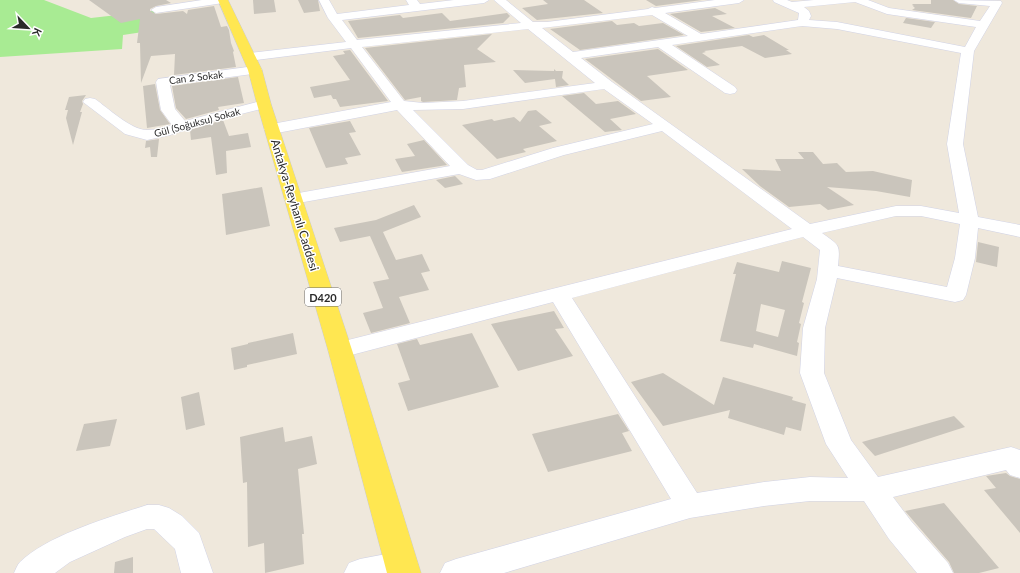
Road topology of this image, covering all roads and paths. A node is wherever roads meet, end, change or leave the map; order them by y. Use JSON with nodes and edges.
{"nodes":[{"id":1,"x":223,"y":0,"type":"edge"},
{"id":2,"x":235,"y":0,"type":"edge"},
{"id":3,"x":324,"y":0,"type":"edge"},
{"id":4,"x":484,"y":0,"type":"edge"},
{"id":5,"x":499,"y":0,"type":"edge"},
{"id":6,"x":739,"y":0,"type":"edge"},
{"id":7,"x":778,"y":0,"type":"edge"},
{"id":8,"x":851,"y":0,"type":"edge"},
{"id":9,"x":859,"y":0,"type":"edge"},
{"id":10,"x":959,"y":0,"type":"edge"},
{"id":11,"x":179,"y":3,"type":"edge"},
{"id":12,"x":414,"y":4,"type":"edge"},
{"id":13,"x":792,"y":5,"type":"junction"},
{"id":14,"x":156,"y":10,"type":"dead end"},
{"id":15,"x":652,"y":10,"type":"junction"},
{"id":16,"x":334,"y":18,"type":"junction"},
{"id":17,"x":234,"y":23,"type":"junction"},
{"id":18,"x":802,"y":23,"type":"junction"},
{"id":19,"x":531,"y":25,"type":"junction"},
{"id":20,"x":983,"y":26,"type":"junction"},
{"id":21,"x":700,"y":38,"type":"junction"},
{"id":22,"x":355,"y":44,"type":"junction"},
{"id":23,"x":662,"y":44,"type":"junction"},
{"id":24,"x":968,"y":51,"type":"junction"},
{"id":25,"x":570,"y":56,"type":"junction"},
{"id":26,"x":252,"y":64,"type":"junction"},
{"id":27,"x":607,"y":85,"type":"junction"},
{"id":28,"x":730,"y":90,"type":"dead end"},
{"id":29,"x":90,"y":102,"type":"dead end"},
{"id":30,"x":264,"y":104,"type":"junction"},
{"id":31,"x":400,"y":104,"type":"junction"},
{"id":32,"x":665,"y":126,"type":"junction"},
{"id":33,"x":182,"y":127,"type":"junction"},
{"id":34,"x":272,"y":129,"type":"junction"},
{"id":35,"x":462,"y":169,"type":"junction"},
{"id":36,"x":293,"y":199,"type":"junction"},
{"id":37,"x":970,"y":221,"type":"junction"},
{"id":38,"x":806,"y":231,"type":"junction"},
{"id":39,"x":1020,"y":231,"type":"edge"},
{"id":40,"x":828,"y":270,"type":"junction"},
{"id":41,"x":558,"y":293,"type":"junction"},
{"id":42,"x":340,"y":350,"type":"junction"},
{"id":43,"x":1020,"y":467,"type":"edge"},
{"id":44,"x":872,"y":490,"type":"junction"},
{"id":45,"x":690,"y":506,"type":"junction"},
{"id":46,"x":403,"y":569,"type":"edge"},
{"id":47,"x":30,"y":573,"type":"edge"},
{"id":48,"x":197,"y":573,"type":"edge"},
{"id":49,"x":360,"y":573,"type":"edge"},
{"id":50,"x":456,"y":573,"type":"edge"},
{"id":51,"x":937,"y":573,"type":"edge"}],
"edges":[{"from":1,"to":11,"type":"street"},
{"from":1,"to":17,"type":"main road","name":"Antakya-Reyhanlı Caddesi","number":"D420"},
{"from":2,"to":17,"type":"main road","name":"Antakya-Reyhanlı Caddesi","number":"D420"},
{"from":3,"to":16,"type":"street"},
{"from":4,"to":12,"type":"street"},
{"from":5,"to":19,"type":"street"},
{"from":6,"to":15,"type":"street"},
{"from":7,"to":13,"type":"street"},
{"from":8,"to":13,"type":"street"},
{"from":9,"to":20,"type":"street"},
{"from":10,"to":20,"type":"street"},
{"from":11,"to":14,"type":"street"},
{"from":12,"to":16,"type":"street"},
{"from":13,"to":18,"type":"street"},
{"from":15,"to":19,"type":"street"},
{"from":15,"to":21,"type":"street"},
{"from":16,"to":22,"type":"street"},
{"from":17,"to":26,"type":"main road","name":"Antakya-Reyhanlı Caddesi","number":"D420"},
{"from":18,"to":21,"type":"street"},
{"from":18,"to":24,"type":"street"},
{"from":19,"to":22,"type":"street"},
{"from":19,"to":25,"type":"street"},
{"from":20,"to":24,"type":"street"},
{"from":21,"to":23,"type":"street"},
{"from":22,"to":26,"type":"street"},
{"from":22,"to":31,"type":"street"},
{"from":23,"to":25,"type":"street"},
{"from":23,"to":28,"type":"street"},
{"from":24,"to":37,"type":"street"},
{"from":25,"to":27,"type":"street"},
{"from":26,"to":30,"type":"main road","name":"Antakya-Reyhanlı Caddesi","number":"D420"},
{"from":26,"to":33,"type":"street","name":"Can 2 Sokak"},
{"from":27,"to":31,"type":"street"},
{"from":27,"to":32,"type":"street"},
{"from":29,"to":33,"type":"street","name":"Gül (Soğuksu) Sokak"},
{"from":30,"to":33,"type":"street","name":"Gül (Soğuksu) Sokak"},
{"from":30,"to":34,"type":"main road","name":"Antakya-Reyhanlı Caddesi","number":"D420"},
{"from":31,"to":34,"type":"street"},
{"from":31,"to":35,"type":"street"},
{"from":32,"to":35,"type":"street"},
{"from":32,"to":38,"type":"street"},
{"from":34,"to":36,"type":"main road","name":"Antakya-Reyhanlı Caddesi","number":"D420"},
{"from":35,"to":36,"type":"street"},
{"from":36,"to":42,"type":"main road","name":"Antakya-Reyhanlı Caddesi","number":"D420"},
{"from":37,"to":38,"type":"street"},
{"from":37,"to":39,"type":"street"},
{"from":37,"to":40,"type":"street"},
{"from":38,"to":40,"type":"street"},
{"from":38,"to":41,"type":"street"},
{"from":40,"to":44,"type":"street"},
{"from":41,"to":42,"type":"street"},
{"from":41,"to":45,"type":"street"},
{"from":42,"to":46,"type":"main road","name":"Antakya-Reyhanlı Caddesi","number":"D420"},
{"from":43,"to":44,"type":"street"},
{"from":44,"to":45,"type":"street"},
{"from":44,"to":51,"type":"street"},
{"from":45,"to":50,"type":"street"},
{"from":46,"to":49,"type":"street"},
{"from":47,"to":48,"type":"street"}]}
